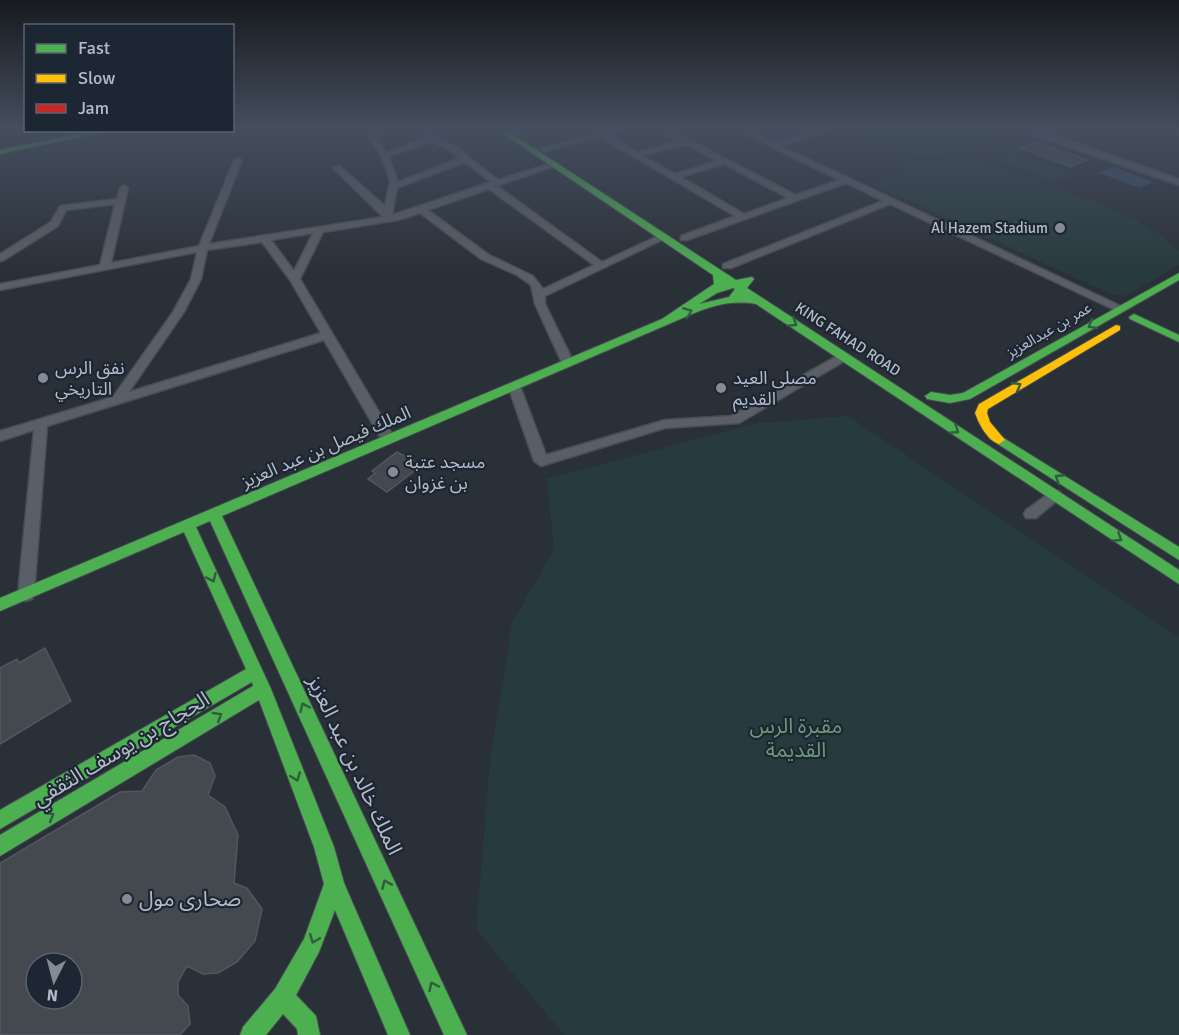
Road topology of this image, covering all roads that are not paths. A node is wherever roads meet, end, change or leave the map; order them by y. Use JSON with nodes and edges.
{"nodes":[{"id":1,"x":232,"y":176,"type":"edge"},
{"id":2,"x":345,"y":176,"type":"edge"},
{"id":3,"x":392,"y":176,"type":"edge"},
{"id":4,"x":421,"y":176,"type":"edge"},
{"id":5,"x":485,"y":176,"type":"edge"},
{"id":6,"x":516,"y":176,"type":"edge"},
{"id":7,"x":571,"y":176,"type":"edge"},
{"id":8,"x":587,"y":176,"type":"edge"},
{"id":9,"x":753,"y":176,"type":"edge"},
{"id":10,"x":838,"y":176,"type":"edge"},
{"id":11,"x":1162,"y":176,"type":"edge"},
{"id":12,"x":674,"y":177,"type":"edge"},
{"id":13,"x":846,"y":180,"type":"junction"},
{"id":14,"x":1179,"y":182,"type":"edge"},
{"id":15,"x":494,"y":184,"type":"junction"},
{"id":16,"x":393,"y":187,"type":"junction"},
{"id":17,"x":124,"y":188,"type":"dead end"},
{"id":18,"x":795,"y":198,"type":"junction"},
{"id":19,"x":121,"y":201,"type":"junction"},
{"id":20,"x":890,"y":201,"type":"junction"},
{"id":21,"x":421,"y":209,"type":"junction"},
{"id":22,"x":387,"y":217,"type":"junction"},
{"id":23,"x":742,"y":217,"type":"junction"},
{"id":24,"x":319,"y":230,"type":"junction"},
{"id":25,"x":663,"y":237,"type":"junction"},
{"id":26,"x":684,"y":238,"type":"junction"},
{"id":27,"x":265,"y":239,"type":"junction"},
{"id":28,"x":203,"y":248,"type":"junction"},
{"id":29,"x":0,"y":258,"type":"edge"},
{"id":30,"x":105,"y":266,"type":"junction"},
{"id":31,"x":601,"y":266,"type":"junction"},
{"id":32,"x":723,"y":270,"type":"junction"},
{"id":33,"x":1179,"y":276,"type":"edge"},
{"id":34,"x":295,"y":279,"type":"junction"},
{"id":35,"x":0,"y":286,"type":"edge"},
{"id":36,"x":739,"y":287,"type":"junction"},
{"id":37,"x":713,"y":291,"type":"junction"},
{"id":38,"x":1179,"y":292,"type":"edge"},
{"id":39,"x":541,"y":294,"type":"junction"},
{"id":40,"x":1121,"y":309,"type":"junction"},
{"id":41,"x":1138,"y":315,"type":"junction"},
{"id":42,"x":666,"y":321,"type":"junction"},
{"id":43,"x":1179,"y":329,"type":"edge"},
{"id":44,"x":327,"y":334,"type":"junction"},
{"id":45,"x":1179,"y":339,"type":"edge"},
{"id":46,"x":843,"y":356,"type":"junction"},
{"id":47,"x":874,"y":359,"type":"dead end"},
{"id":48,"x":568,"y":363,"type":"junction"},
{"id":49,"x":514,"y":386,"type":"junction"},
{"id":50,"x":118,"y":399,"type":"junction"},
{"id":51,"x":41,"y":423,"type":"junction"},
{"id":52,"x":0,"y":436,"type":"edge"},
{"id":53,"x":388,"y":440,"type":"junction"},
{"id":54,"x":999,"y":440,"type":"junction"},
{"id":55,"x":1054,"y":495,"type":"junction"},
{"id":56,"x":214,"y":514,"type":"junction"},
{"id":57,"x":1031,"y":514,"type":"dead end"},
{"id":58,"x":188,"y":525,"type":"junction"},
{"id":59,"x":1179,"y":554,"type":"edge"},
{"id":60,"x":1179,"y":578,"type":"edge"},
{"id":61,"x":26,"y":594,"type":"junction"},
{"id":62,"x":0,"y":605,"type":"edge"},
{"id":63,"x":255,"y":672,"type":"junction"},
{"id":64,"x":263,"y":689,"type":"junction"},
{"id":65,"x":0,"y":820,"type":"edge"},
{"id":66,"x":0,"y":846,"type":"edge"},
{"id":67,"x":334,"y":884,"type":"junction"},
{"id":68,"x":283,"y":997,"type":"junction"},
{"id":69,"x":251,"y":1035,"type":"edge"},
{"id":70,"x":309,"y":1035,"type":"edge"},
{"id":71,"x":399,"y":1035,"type":"edge"},
{"id":72,"x":456,"y":1035,"type":"edge"}],
"edges":[{"from":1,"to":28,"type":"street"},
{"from":2,"to":22,"type":"street"},
{"from":3,"to":16,"type":"street"},
{"from":4,"to":16,"type":"street"},
{"from":5,"to":15,"type":"street"},
{"from":6,"to":15,"type":"street"},
{"from":7,"to":25,"type":"street","name":"KING FAHAD ROAD"},
{"from":8,"to":26,"type":"street","name":"KING FAHAD ROAD"},
{"from":9,"to":18,"type":"street"},
{"from":10,"to":13,"type":"street"},
{"from":11,"to":14,"type":"street"},
{"from":12,"to":23,"type":"street"},
{"from":13,"to":18,"type":"street"},
{"from":13,"to":20,"type":"street"},
{"from":15,"to":21,"type":"street"},
{"from":15,"to":31,"type":"street"},
{"from":16,"to":22,"type":"street"},
{"from":17,"to":19,"type":"street"},
{"from":18,"to":23,"type":"street"},
{"from":19,"to":29,"type":"street"},
{"from":19,"to":30,"type":"street"},
{"from":20,"to":32,"type":"street"},
{"from":20,"to":40,"type":"street"},
{"from":21,"to":22,"type":"street"},
{"from":21,"to":39,"type":"street"},
{"from":22,"to":24,"type":"street"},
{"from":23,"to":26,"type":"street"},
{"from":24,"to":27,"type":"street"},
{"from":24,"to":34,"type":"street"},
{"from":25,"to":31,"type":"street"},
{"from":25,"to":32,"type":"street","name":"KING FAHAD ROAD"},
{"from":26,"to":32,"type":"street","name":"KING FAHAD ROAD"},
{"from":27,"to":28,"type":"street"},
{"from":27,"to":34,"type":"street"},
{"from":28,"to":30,"type":"street"},
{"from":28,"to":50,"type":"street"},
{"from":30,"to":35,"type":"street"},
{"from":31,"to":39,"type":"street"},
{"from":32,"to":36,"type":"street","name":"KING FAHAD ROAD"},
{"from":32,"to":37,"type":"street"},
{"from":33,"to":40,"type":"street","name":"عمر بن عبدالعزيز"},
{"from":34,"to":44,"type":"street"},
{"from":36,"to":37,"type":"street"},
{"from":42,"to":36,"type":"street","one_way":true},
{"from":36,"to":46,"type":"street","name":"KING FAHAD ROAD","one_way":true},
{"from":36,"to":47,"type":"street","name":"KING FAHAD ROAD"},
{"from":37,"to":42,"type":"street"},
{"from":38,"to":41,"type":"street","name":"عمر بن عبدالعزيز"},
{"from":39,"to":48,"type":"street"},
{"from":40,"to":54,"type":"street","name":"عمر بن عبدالعزيز","one_way":true},
{"from":41,"to":43,"type":"street"},
{"from":41,"to":45,"type":"street"},
{"from":54,"to":41,"type":"street","name":"عمر بن عبدالعزيز","one_way":true},
{"from":42,"to":48,"type":"street","name":"الملك فيصل بن عبد العزيز"},
{"from":44,"to":50,"type":"street"},
{"from":44,"to":53,"type":"street"},
{"from":46,"to":49,"type":"street"},
{"from":46,"to":55,"type":"street","name":"KING FAHAD ROAD","one_way":true},
{"from":48,"to":49,"type":"street","name":"الملك فيصل بن عبد العزيز"},
{"from":49,"to":53,"type":"street","name":"الملك فيصل بن عبد العزيز"},
{"from":50,"to":51,"type":"street"},
{"from":51,"to":52,"type":"street"},
{"from":51,"to":61,"type":"street"},
{"from":53,"to":56,"type":"street","name":"الملك فيصل بن عبد العزيز"},
{"from":59,"to":54,"type":"street","one_way":true},
{"from":55,"to":57,"type":"street"},
{"from":55,"to":60,"type":"street","name":"KING FAHAD ROAD","one_way":true},
{"from":56,"to":58,"type":"street","name":"الملك فيصل بن عبد العزيز"},
{"from":72,"to":56,"type":"street","name":"الملك خالد بن عبد العزيز","one_way":true},
{"from":58,"to":61,"type":"street","name":"الملك فيصل بن عبد العزيز"},
{"from":58,"to":63,"type":"street","one_way":true},
{"from":61,"to":62,"type":"street","name":"الملك فيصل بن عبد العزيز"},
{"from":63,"to":64,"type":"street"},
{"from":63,"to":65,"type":"street","name":"الحجاج بن يوسف الثقفي"},
{"from":66,"to":64,"type":"street","name":"الحجاج بن يوسف الثقفي","one_way":true},
{"from":64,"to":67,"type":"street","one_way":true},
{"from":67,"to":68,"type":"street","one_way":true},
{"from":67,"to":71,"type":"street"},
{"from":68,"to":69,"type":"street"},
{"from":68,"to":70,"type":"street"}]}
